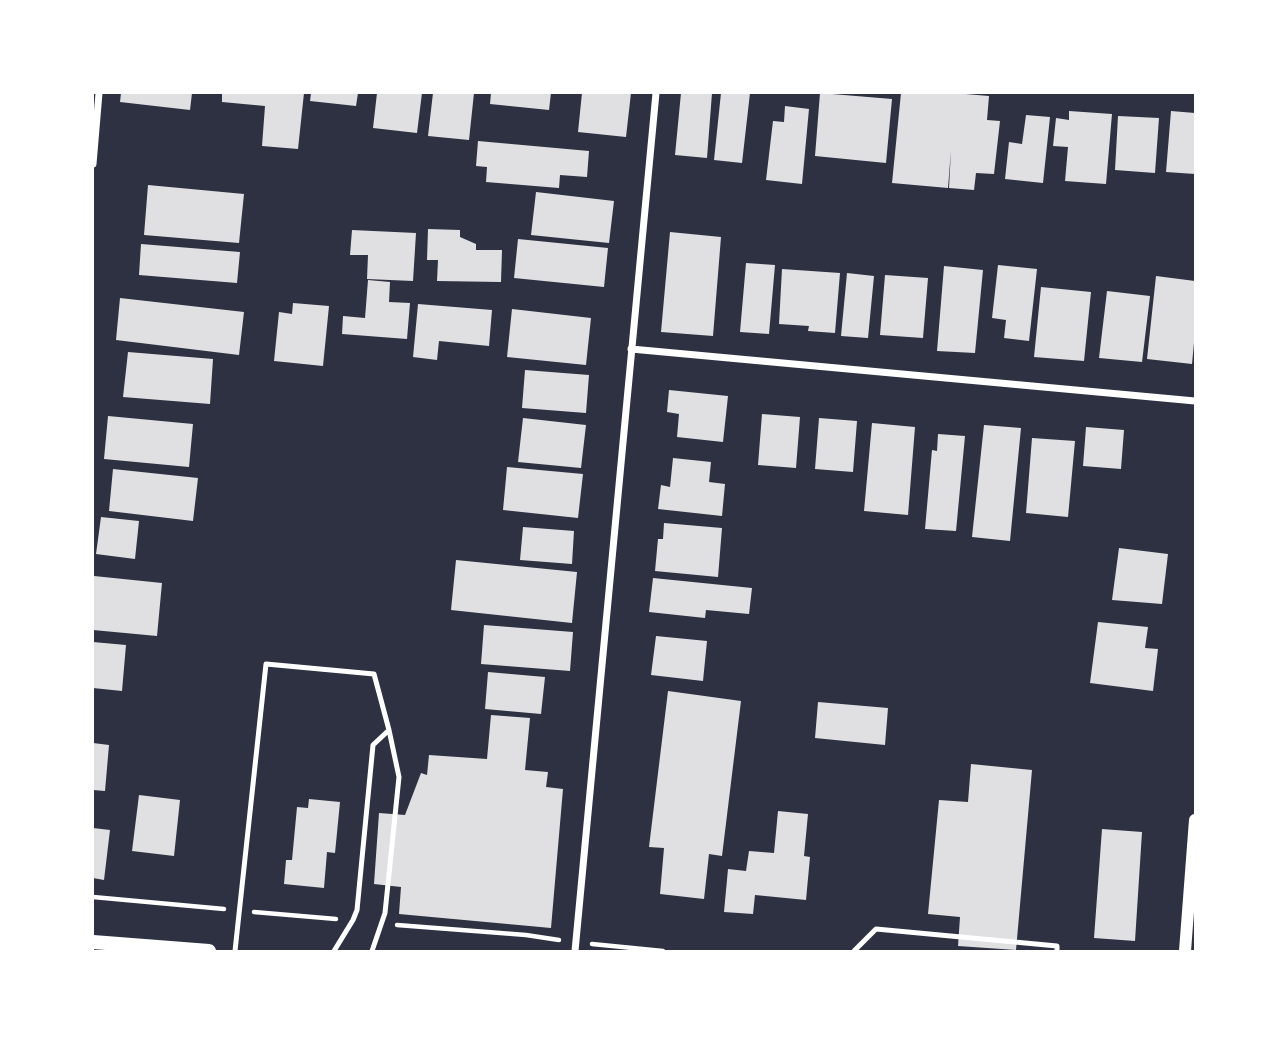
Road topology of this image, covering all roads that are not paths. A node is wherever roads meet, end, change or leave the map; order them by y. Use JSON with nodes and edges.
{"nodes":[{"id":1,"x":99,"y":93,"type":"edge"},
{"id":2,"x":656,"y":93,"type":"edge"},
{"id":3,"x":93,"y":164,"type":"edge"},
{"id":4,"x":631,"y":349,"type":"junction"},
{"id":5,"x":1195,"y":401,"type":"edge"},
{"id":6,"x":389,"y":730,"type":"junction"},
{"id":7,"x":1195,"y":820,"type":"edge"},
{"id":8,"x":93,"y":942,"type":"edge"},
{"id":9,"x":209,"y":951,"type":"edge"},
{"id":10,"x":234,"y":951,"type":"edge"},
{"id":11,"x":334,"y":951,"type":"edge"},
{"id":12,"x":372,"y":951,"type":"edge"},
{"id":13,"x":575,"y":951,"type":"edge"},
{"id":14,"x":854,"y":951,"type":"edge"},
{"id":15,"x":1057,"y":951,"type":"edge"},
{"id":16,"x":1185,"y":951,"type":"edge"}],
"edges":[{"from":1,"to":3,"type":"street"},
{"from":2,"to":4,"type":"street"},
{"from":4,"to":5,"type":"street"},
{"from":4,"to":13,"type":"street"},
{"from":6,"to":10,"type":"lane"},
{"from":6,"to":11,"type":"lane"},
{"from":6,"to":12,"type":"lane"},
{"from":7,"to":16,"type":"street"},
{"from":8,"to":9,"type":"main road"},
{"from":14,"to":15,"type":"lane"}]}
